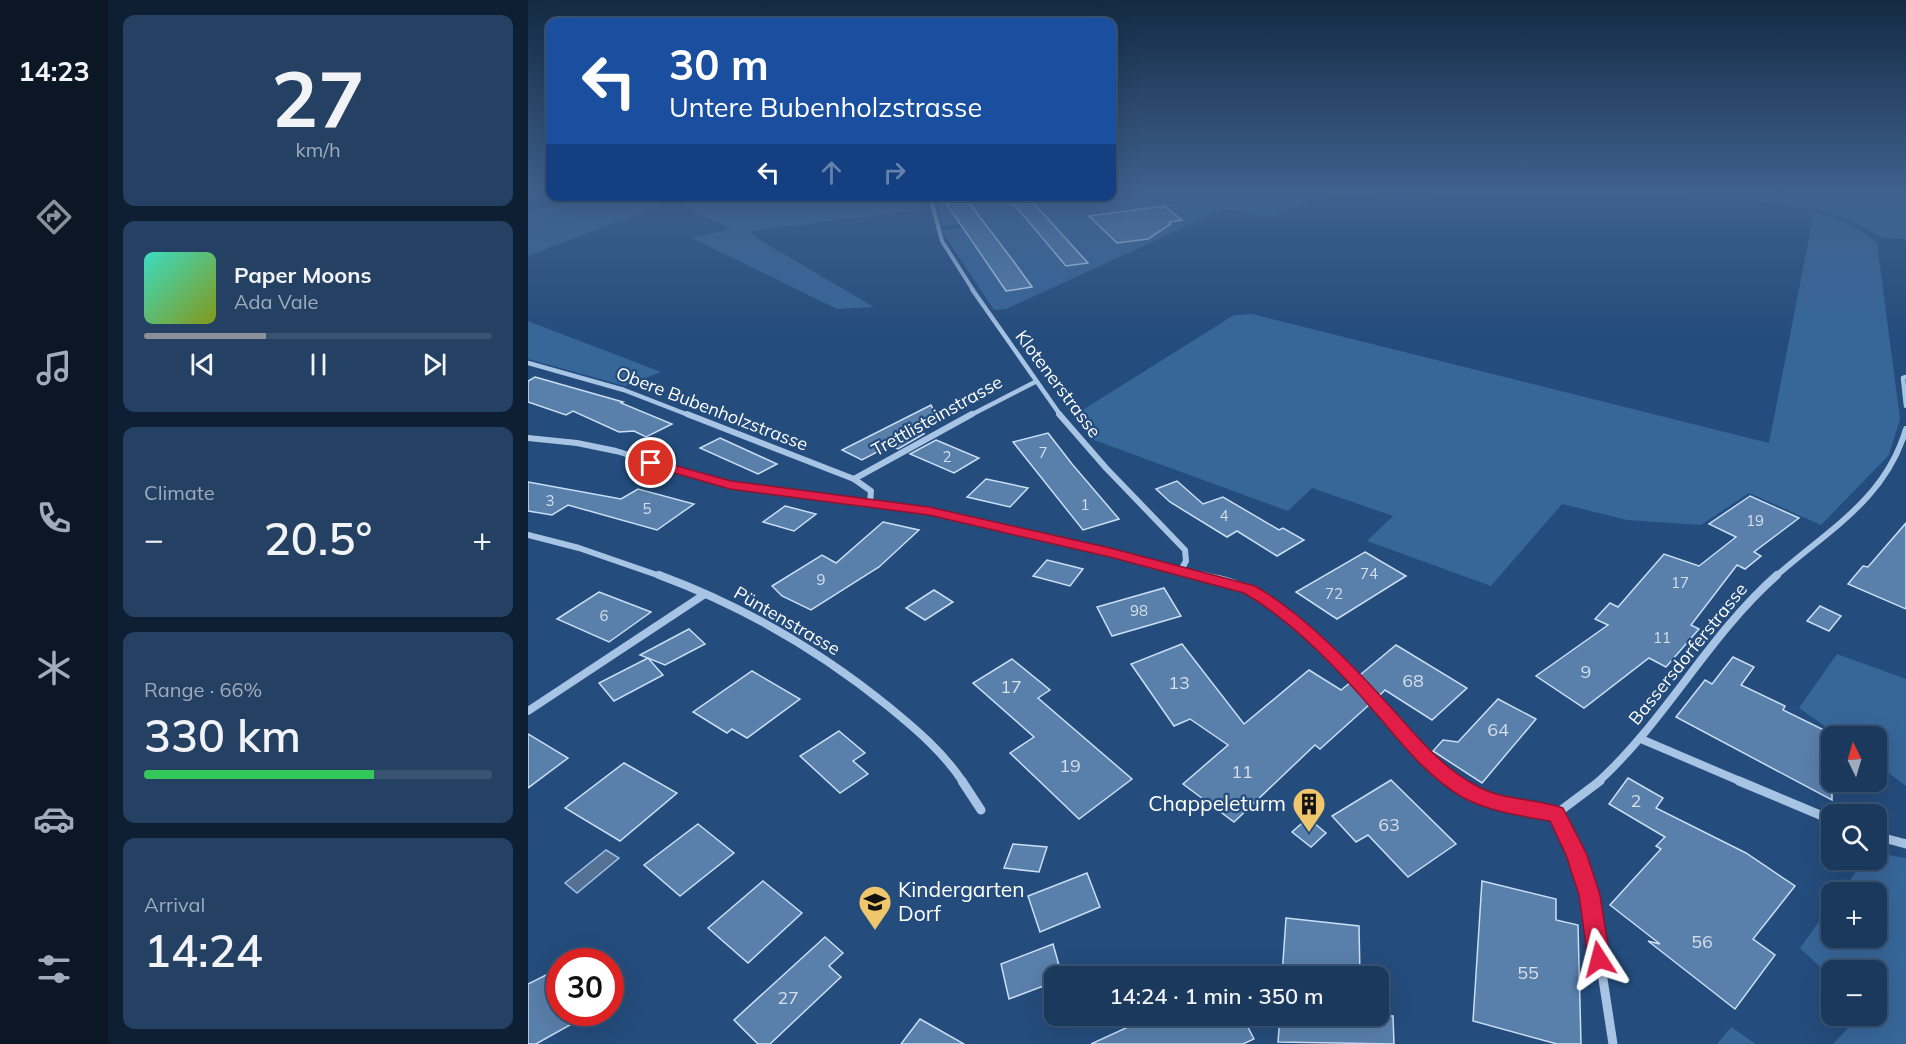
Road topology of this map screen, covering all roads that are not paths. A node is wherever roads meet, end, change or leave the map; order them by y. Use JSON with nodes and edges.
{"nodes":[{"id":1,"x":940,"y":240,"type":"edge"},
{"id":2,"x":528,"y":363,"type":"edge"},
{"id":3,"x":1906,"y":377,"type":"edge"},
{"id":4,"x":1035,"y":382,"type":"junction"},
{"id":5,"x":1906,"y":406,"type":"edge"},
{"id":6,"x":1906,"y":429,"type":"edge"},
{"id":7,"x":528,"y":438,"type":"edge"},
{"id":8,"x":854,"y":479,"type":"junction"},
{"id":9,"x":870,"y":502,"type":"junction"},
{"id":10,"x":528,"y":535,"type":"edge"},
{"id":11,"x":1181,"y":570,"type":"junction"},
{"id":12,"x":705,"y":594,"type":"junction"},
{"id":13,"x":528,"y":711,"type":"edge"},
{"id":14,"x":1641,"y":739,"type":"junction"},
{"id":15,"x":981,"y":810,"type":"dead end"},
{"id":16,"x":1556,"y":814,"type":"junction"},
{"id":17,"x":1821,"y":815,"type":"edge"},
{"id":18,"x":1887,"y":839,"type":"edge"},
{"id":19,"x":1906,"y":844,"type":"edge"},
{"id":20,"x":1613,"y":1044,"type":"edge"}],
"edges":[{"from":1,"to":4,"type":"street","name":"Klotenerstrasse"},
{"from":2,"to":8,"type":"street","name":"Obere Bubenholzstrasse"},
{"from":3,"to":5,"type":"street"},
{"from":4,"to":8,"type":"street","name":"Trettlisteinstrasse"},
{"from":4,"to":11,"type":"street","name":"Klotenerstrasse"},
{"from":6,"to":14,"type":"street","name":"Bassersdorferstrasse"},
{"from":7,"to":9,"type":"street"},
{"from":8,"to":9,"type":"street"},
{"from":9,"to":11,"type":"street"},
{"from":10,"to":12,"type":"street","name":"Püntenstrasse"},
{"from":11,"to":16,"type":"street"},
{"from":12,"to":13,"type":"street"},
{"from":12,"to":15,"type":"street","name":"Püntenstrasse"},
{"from":14,"to":16,"type":"street","name":"Bassersdorferstrasse"},
{"from":14,"to":17,"type":"street"},
{"from":16,"to":20,"type":"street"},
{"from":18,"to":19,"type":"street"}]}
